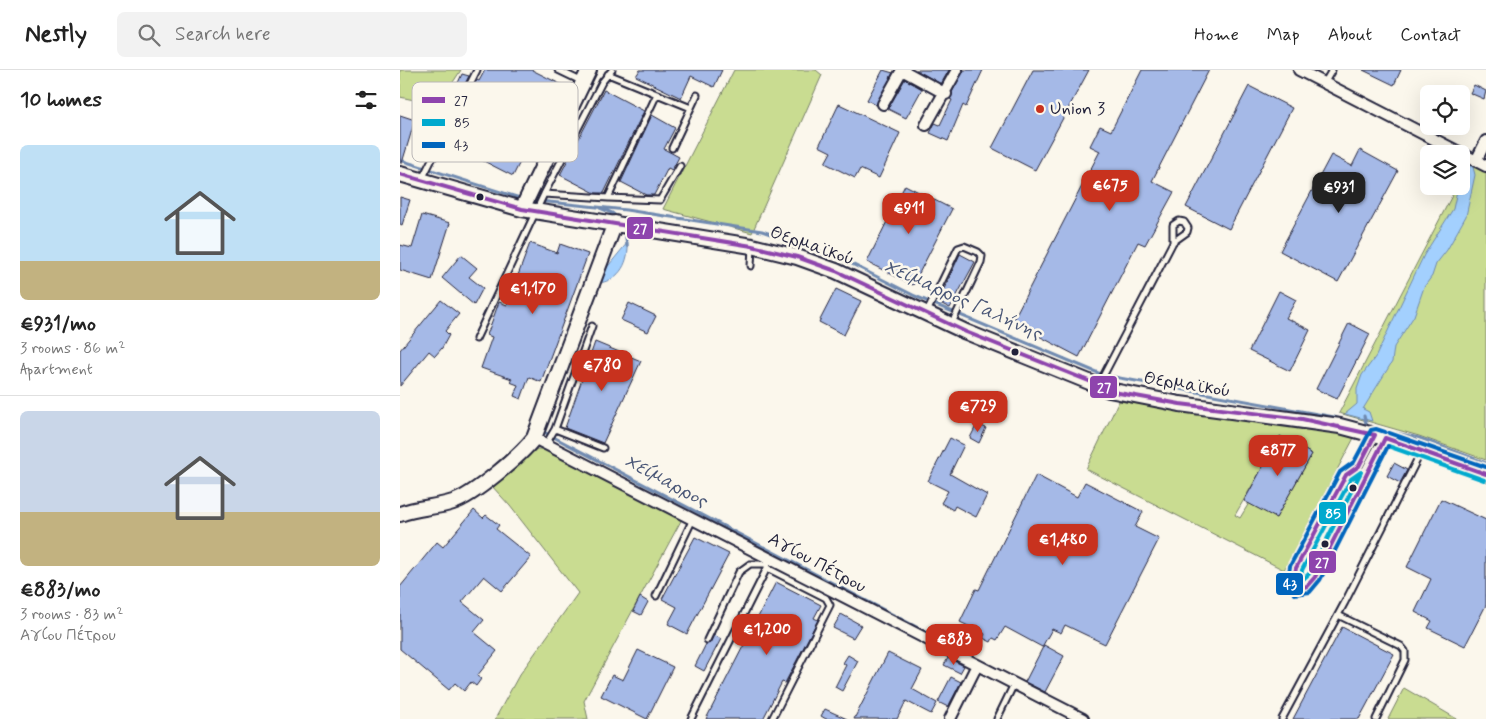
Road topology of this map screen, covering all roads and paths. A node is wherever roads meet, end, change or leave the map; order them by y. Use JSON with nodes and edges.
{"nodes":[{"id":1,"x":477,"y":70,"type":"edge"},
{"id":2,"x":558,"y":70,"type":"edge"},
{"id":3,"x":902,"y":70,"type":"edge"},
{"id":4,"x":957,"y":70,"type":"edge"},
{"id":5,"x":1299,"y":70,"type":"edge"},
{"id":6,"x":1332,"y":70,"type":"edge"},
{"id":7,"x":610,"y":72,"type":"edge"},
{"id":8,"x":586,"y":76,"type":"edge"},
{"id":9,"x":471,"y":82,"type":"edge"},
{"id":10,"x":1325,"y":82,"type":"junction"},
{"id":11,"x":578,"y":93,"type":"edge"},
{"id":12,"x":657,"y":94,"type":"junction"},
{"id":13,"x":946,"y":94,"type":"junction"},
{"id":14,"x":697,"y":95,"type":"dead end"},
{"id":15,"x":883,"y":104,"type":"dead end"},
{"id":16,"x":691,"y":108,"type":"junction"},
{"id":17,"x":926,"y":125,"type":"dead end"},
{"id":18,"x":578,"y":128,"type":"edge"},
{"id":19,"x":1486,"y":141,"type":"edge"},
{"id":20,"x":672,"y":148,"type":"dead end"},
{"id":21,"x":1476,"y":161,"type":"junction"},
{"id":22,"x":431,"y":162,"type":"edge"},
{"id":23,"x":545,"y":162,"type":"edge"},
{"id":24,"x":561,"y":162,"type":"edge"},
{"id":25,"x":680,"y":166,"type":"dead end"},
{"id":26,"x":1486,"y":166,"type":"edge"},
{"id":27,"x":400,"y":174,"type":"edge"},
{"id":28,"x":422,"y":181,"type":"junction"},
{"id":29,"x":544,"y":194,"type":"junction"},
{"id":30,"x":608,"y":198,"type":"junction"},
{"id":31,"x":522,"y":209,"type":"junction"},
{"id":32,"x":536,"y":212,"type":"junction"},
{"id":33,"x":615,"y":223,"type":"junction"},
{"id":34,"x":1173,"y":242,"type":"dead end"},
{"id":35,"x":752,"y":246,"type":"junction"},
{"id":36,"x":750,"y":266,"type":"dead end"},
{"id":37,"x":926,"y":315,"type":"junction"},
{"id":38,"x":592,"y":326,"type":"dead end"},
{"id":39,"x":950,"y":326,"type":"junction"},
{"id":40,"x":476,"y":339,"type":"dead end"},
{"id":41,"x":1098,"y":386,"type":"junction"},
{"id":42,"x":555,"y":429,"type":"junction"},
{"id":43,"x":1380,"y":437,"type":"junction"},
{"id":44,"x":540,"y":441,"type":"junction"},
{"id":45,"x":603,"y":448,"type":"dead end"},
{"id":46,"x":1421,"y":451,"type":"junction"},
{"id":47,"x":1486,"y":474,"type":"edge"},
{"id":48,"x":400,"y":514,"type":"edge"},
{"id":49,"x":694,"y":518,"type":"junction"},
{"id":50,"x":768,"y":563,"type":"junction"},
{"id":51,"x":656,"y":596,"type":"dead end"},
{"id":52,"x":1338,"y":615,"type":"junction"},
{"id":53,"x":707,"y":640,"type":"dead end"},
{"id":54,"x":977,"y":665,"type":"junction"},
{"id":55,"x":1014,"y":684,"type":"junction"},
{"id":56,"x":691,"y":719,"type":"edge"},
{"id":57,"x":772,"y":719,"type":"edge"},
{"id":58,"x":950,"y":719,"type":"edge"},
{"id":59,"x":996,"y":719,"type":"edge"},
{"id":60,"x":1083,"y":719,"type":"edge"},
{"id":61,"x":1282,"y":719,"type":"edge"},
{"id":62,"x":1376,"y":719,"type":"edge"}],
"edges":[{"from":1,"to":9,"type":"lane"},
{"from":2,"to":8,"type":"lane"},
{"from":3,"to":13,"type":"street"},
{"from":3,"to":15,"type":"street"},
{"from":4,"to":13,"type":"street"},
{"from":5,"to":10,"type":"street"},
{"from":6,"to":10,"type":"lane"},
{"from":7,"to":12,"type":"lane"},
{"from":7,"to":18,"type":"lane"},
{"from":8,"to":11,"type":"street"},
{"from":10,"to":21,"type":"street"},
{"from":12,"to":16,"type":"lane"},
{"from":12,"to":30,"type":"lane"},
{"from":13,"to":17,"type":"street"},
{"from":14,"to":16,"type":"lane"},
{"from":16,"to":20,"type":"lane"},
{"from":19,"to":21,"type":"street"},
{"from":21,"to":26,"type":"street"},
{"from":22,"to":28,"type":"lane"},
{"from":23,"to":31,"type":"street"},
{"from":24,"to":29,"type":"lane"},
{"from":25,"to":30,"type":"lane"},
{"from":27,"to":28,"type":"street","name":"Θερμαϊκού"},
{"from":28,"to":31,"type":"street","name":"Θερμαϊκού"},
{"from":29,"to":30,"type":"lane"},
{"from":29,"to":32,"type":"lane"},
{"from":31,"to":32,"type":"street","name":"Θερμαϊκού"},
{"from":32,"to":33,"type":"street","name":"Θερμαϊκού"},
{"from":32,"to":40,"type":"lane"},
{"from":33,"to":35,"type":"street","name":"Θερμαϊκού"},
{"from":33,"to":44,"type":"street"},
{"from":34,"to":41,"type":"lane"},
{"from":35,"to":36,"type":"lane"},
{"from":35,"to":37,"type":"street","name":"Θερμαϊκού"},
{"from":37,"to":39,"type":"street","name":"Θερμαϊκού"},
{"from":37,"to":39,"type":"lane"},
{"from":38,"to":42,"type":"lane"},
{"from":39,"to":41,"type":"street","name":"Θερμαϊκού"},
{"from":41,"to":43,"type":"street","name":"Θερμαϊκού"},
{"from":42,"to":44,"type":"lane"},
{"from":42,"to":45,"type":"lane"},
{"from":43,"to":43,"type":"lane"},
{"from":43,"to":46,"type":"street","name":"Θερμαϊκού"},
{"from":44,"to":48,"type":"street"},
{"from":44,"to":49,"type":"street","name":"Αγίου Πέτρου"},
{"from":46,"to":47,"type":"street","name":"Θερμαϊκού"},
{"from":46,"to":52,"type":"lane"},
{"from":49,"to":50,"type":"street","name":"Αγίου Πέτρου"},
{"from":49,"to":51,"type":"lane"},
{"from":50,"to":53,"type":"lane"},
{"from":50,"to":54,"type":"street","name":"Αγίου Πέτρου"},
{"from":50,"to":56,"type":"lane"},
{"from":50,"to":57,"type":"lane"},
{"from":52,"to":61,"type":"lane"},
{"from":52,"to":62,"type":"lane"},
{"from":54,"to":55,"type":"street","name":"Αγίου Πέτρου"},
{"from":54,"to":58,"type":"street"},
{"from":55,"to":59,"type":"lane"},
{"from":55,"to":60,"type":"street","name":"Αγίου Πέτρου"}]}
